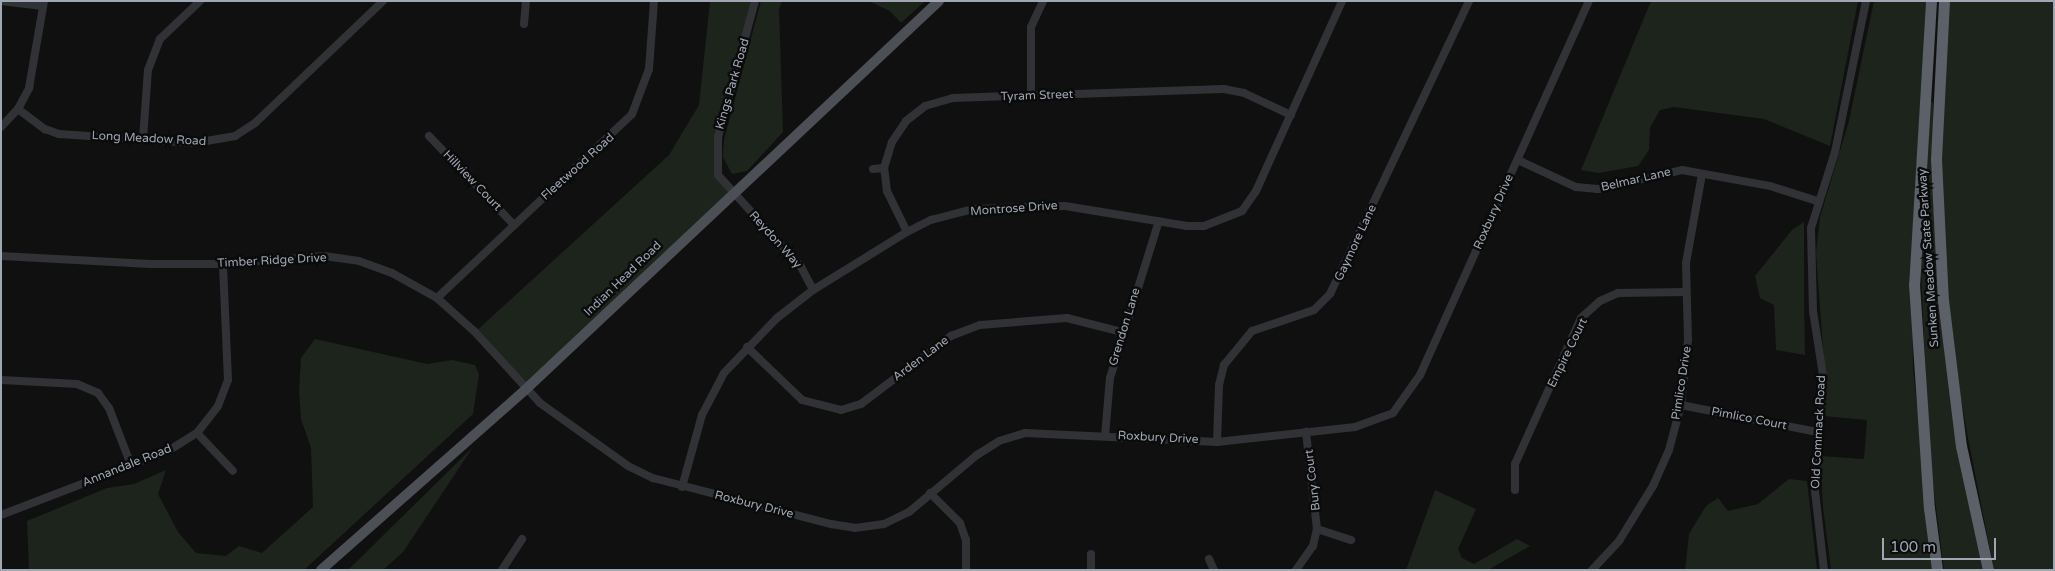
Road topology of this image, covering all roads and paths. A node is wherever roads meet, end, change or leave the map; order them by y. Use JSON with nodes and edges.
{"nodes":[{"id":1,"x":1,"y":1,"type":"edge"},
{"id":2,"x":200,"y":1,"type":"edge"},
{"id":3,"x":384,"y":1,"type":"edge"},
{"id":4,"x":526,"y":1,"type":"edge"},
{"id":5,"x":654,"y":1,"type":"edge"},
{"id":6,"x":756,"y":1,"type":"edge"},
{"id":7,"x":939,"y":1,"type":"edge"},
{"id":8,"x":1043,"y":1,"type":"edge"},
{"id":9,"x":1342,"y":1,"type":"edge"},
{"id":10,"x":1469,"y":1,"type":"edge"},
{"id":11,"x":1866,"y":1,"type":"edge"},
{"id":12,"x":1931,"y":1,"type":"edge"},
{"id":13,"x":1944,"y":1,"type":"edge"},
{"id":14,"x":1587,"y":2,"type":"edge"},
{"id":15,"x":43,"y":4,"type":"edge"},
{"id":16,"x":524,"y":24,"type":"dead end"},
{"id":17,"x":1031,"y":96,"type":"junction"},
{"id":18,"x":18,"y":109,"type":"junction"},
{"id":19,"x":1291,"y":115,"type":"junction"},
{"id":20,"x":1,"y":127,"type":"edge"},
{"id":21,"x":429,"y":136,"type":"dead end"},
{"id":22,"x":143,"y":140,"type":"junction"},
{"id":23,"x":1518,"y":160,"type":"junction"},
{"id":24,"x":884,"y":168,"type":"junction"},
{"id":25,"x":873,"y":169,"type":"dead end"},
{"id":26,"x":1702,"y":174,"type":"junction"},
{"id":27,"x":732,"y":192,"type":"junction"},
{"id":28,"x":1817,"y":200,"type":"junction"},
{"id":29,"x":1159,"y":221,"type":"junction"},
{"id":30,"x":514,"y":225,"type":"junction"},
{"id":31,"x":907,"y":232,"type":"junction"},
{"id":32,"x":1,"y":256,"type":"edge"},
{"id":33,"x":223,"y":264,"type":"junction"},
{"id":34,"x":813,"y":290,"type":"junction"},
{"id":35,"x":1686,"y":292,"type":"junction"},
{"id":36,"x":437,"y":298,"type":"junction"},
{"id":37,"x":1122,"y":332,"type":"junction"},
{"id":38,"x":747,"y":347,"type":"junction"},
{"id":39,"x":1,"y":380,"type":"edge"},
{"id":40,"x":525,"y":390,"type":"junction"},
{"id":41,"x":1681,"y":405,"type":"junction"},
{"id":42,"x":1306,"y":432,"type":"junction"},
{"id":43,"x":1817,"y":432,"type":"junction"},
{"id":44,"x":197,"y":433,"type":"junction"},
{"id":45,"x":1105,"y":436,"type":"junction"},
{"id":46,"x":1217,"y":442,"type":"junction"},
{"id":47,"x":131,"y":465,"type":"junction"},
{"id":48,"x":233,"y":471,"type":"dead end"},
{"id":49,"x":682,"y":487,"type":"junction"},
{"id":50,"x":1515,"y":490,"type":"dead end"},
{"id":51,"x":930,"y":493,"type":"junction"},
{"id":52,"x":1,"y":515,"type":"edge"},
{"id":53,"x":1317,"y":529,"type":"junction"},
{"id":54,"x":522,"y":539,"type":"dead end"},
{"id":55,"x":1351,"y":540,"type":"dead end"},
{"id":56,"x":1092,"y":554,"type":"dead end"},
{"id":57,"x":1209,"y":559,"type":"dead end"},
{"id":58,"x":321,"y":570,"type":"edge"},
{"id":59,"x":502,"y":570,"type":"edge"},
{"id":60,"x":966,"y":570,"type":"edge"},
{"id":61,"x":1092,"y":570,"type":"edge"},
{"id":62,"x":1214,"y":570,"type":"edge"},
{"id":63,"x":1296,"y":570,"type":"edge"},
{"id":64,"x":1592,"y":570,"type":"edge"},
{"id":65,"x":1824,"y":570,"type":"edge"},
{"id":66,"x":1937,"y":570,"type":"edge"},
{"id":67,"x":1988,"y":570,"type":"edge"}],
"edges":[{"from":1,"to":15,"type":"street"},
{"from":2,"to":22,"type":"street"},
{"from":3,"to":22,"type":"street","name":"Long Meadow Road"},
{"from":4,"to":16,"type":"street"},
{"from":5,"to":30,"type":"street","name":"Fleetwood Road"},
{"from":6,"to":27,"type":"street","name":"Kings Park Road"},
{"from":7,"to":27,"type":"main road","name":"Indian Head Road"},
{"from":8,"to":17,"type":"street"},
{"from":9,"to":19,"type":"street","name":"Montrose Drive"},
{"from":10,"to":46,"type":"street","name":"Gaymore Lane"},
{"from":11,"to":28,"type":"street","name":"Old Commack Road"},
{"from":12,"to":66,"type":"highway","name":"Sunken Meadow State Parkway"},
{"from":13,"to":67,"type":"highway","name":"Sunken Meadow State Parkway"},
{"from":14,"to":23,"type":"street","name":"Roxbury Drive"},
{"from":15,"to":18,"type":"street"},
{"from":17,"to":19,"type":"street","name":"Tyram Street"},
{"from":17,"to":24,"type":"street","name":"Tyram Street"},
{"from":18,"to":20,"type":"street"},
{"from":18,"to":22,"type":"street","name":"Long Meadow Road"},
{"from":19,"to":29,"type":"street","name":"Montrose Drive"},
{"from":21,"to":30,"type":"street","name":"Hillview Court"},
{"from":23,"to":26,"type":"street","name":"Belmar Lane"},
{"from":23,"to":42,"type":"street","name":"Roxbury Drive"},
{"from":24,"to":25,"type":"street"},
{"from":24,"to":31,"type":"street","name":"Tyram Street"},
{"from":26,"to":28,"type":"street","name":"Belmar Lane"},
{"from":26,"to":35,"type":"street","name":"Pimlico Drive"},
{"from":27,"to":34,"type":"street","name":"Reydon Way"},
{"from":27,"to":40,"type":"main road","name":"Indian Head Road"},
{"from":28,"to":43,"type":"street","name":"Old Commack Road"},
{"from":29,"to":31,"type":"street","name":"Montrose Drive"},
{"from":29,"to":37,"type":"street","name":"Grendon Lane"},
{"from":30,"to":36,"type":"street","name":"Fleetwood Road"},
{"from":31,"to":34,"type":"street","name":"Montrose Drive"},
{"from":32,"to":33,"type":"street","name":"Timber Ridge Drive"},
{"from":33,"to":36,"type":"street","name":"Timber Ridge Drive"},
{"from":33,"to":44,"type":"street","name":"Annandale Road"},
{"from":34,"to":38,"type":"street","name":"Montrose Drive"},
{"from":35,"to":41,"type":"street","name":"Pimlico Drive"},
{"from":35,"to":50,"type":"street","name":"Empire Court"},
{"from":36,"to":40,"type":"street","name":"Timber Ridge Drive"},
{"from":37,"to":38,"type":"street","name":"Arden Lane"},
{"from":37,"to":45,"type":"street","name":"Grendon Lane"},
{"from":38,"to":49,"type":"street","name":"Montrose Drive"},
{"from":39,"to":47,"type":"street"},
{"from":40,"to":49,"type":"street","name":"Roxbury Drive"},
{"from":40,"to":58,"type":"main road","name":"Indian Head Road"},
{"from":41,"to":43,"type":"street","name":"Pimlico Court"},
{"from":41,"to":64,"type":"street","name":"Pimlico Drive"},
{"from":42,"to":46,"type":"street","name":"Roxbury Drive"},
{"from":42,"to":53,"type":"street","name":"Bury Court"},
{"from":43,"to":65,"type":"street","name":"Old Commack Road"},
{"from":44,"to":47,"type":"street","name":"Annandale Road"},
{"from":44,"to":48,"type":"street"},
{"from":45,"to":46,"type":"street","name":"Roxbury Drive"},
{"from":45,"to":51,"type":"street","name":"Roxbury Drive"},
{"from":47,"to":52,"type":"street","name":"Annandale Road"},
{"from":49,"to":51,"type":"street","name":"Roxbury Drive"},
{"from":51,"to":60,"type":"street"},
{"from":53,"to":55,"type":"street"},
{"from":53,"to":63,"type":"street"},
{"from":54,"to":59,"type":"street"},
{"from":56,"to":61,"type":"street"},
{"from":57,"to":62,"type":"street"}]}
